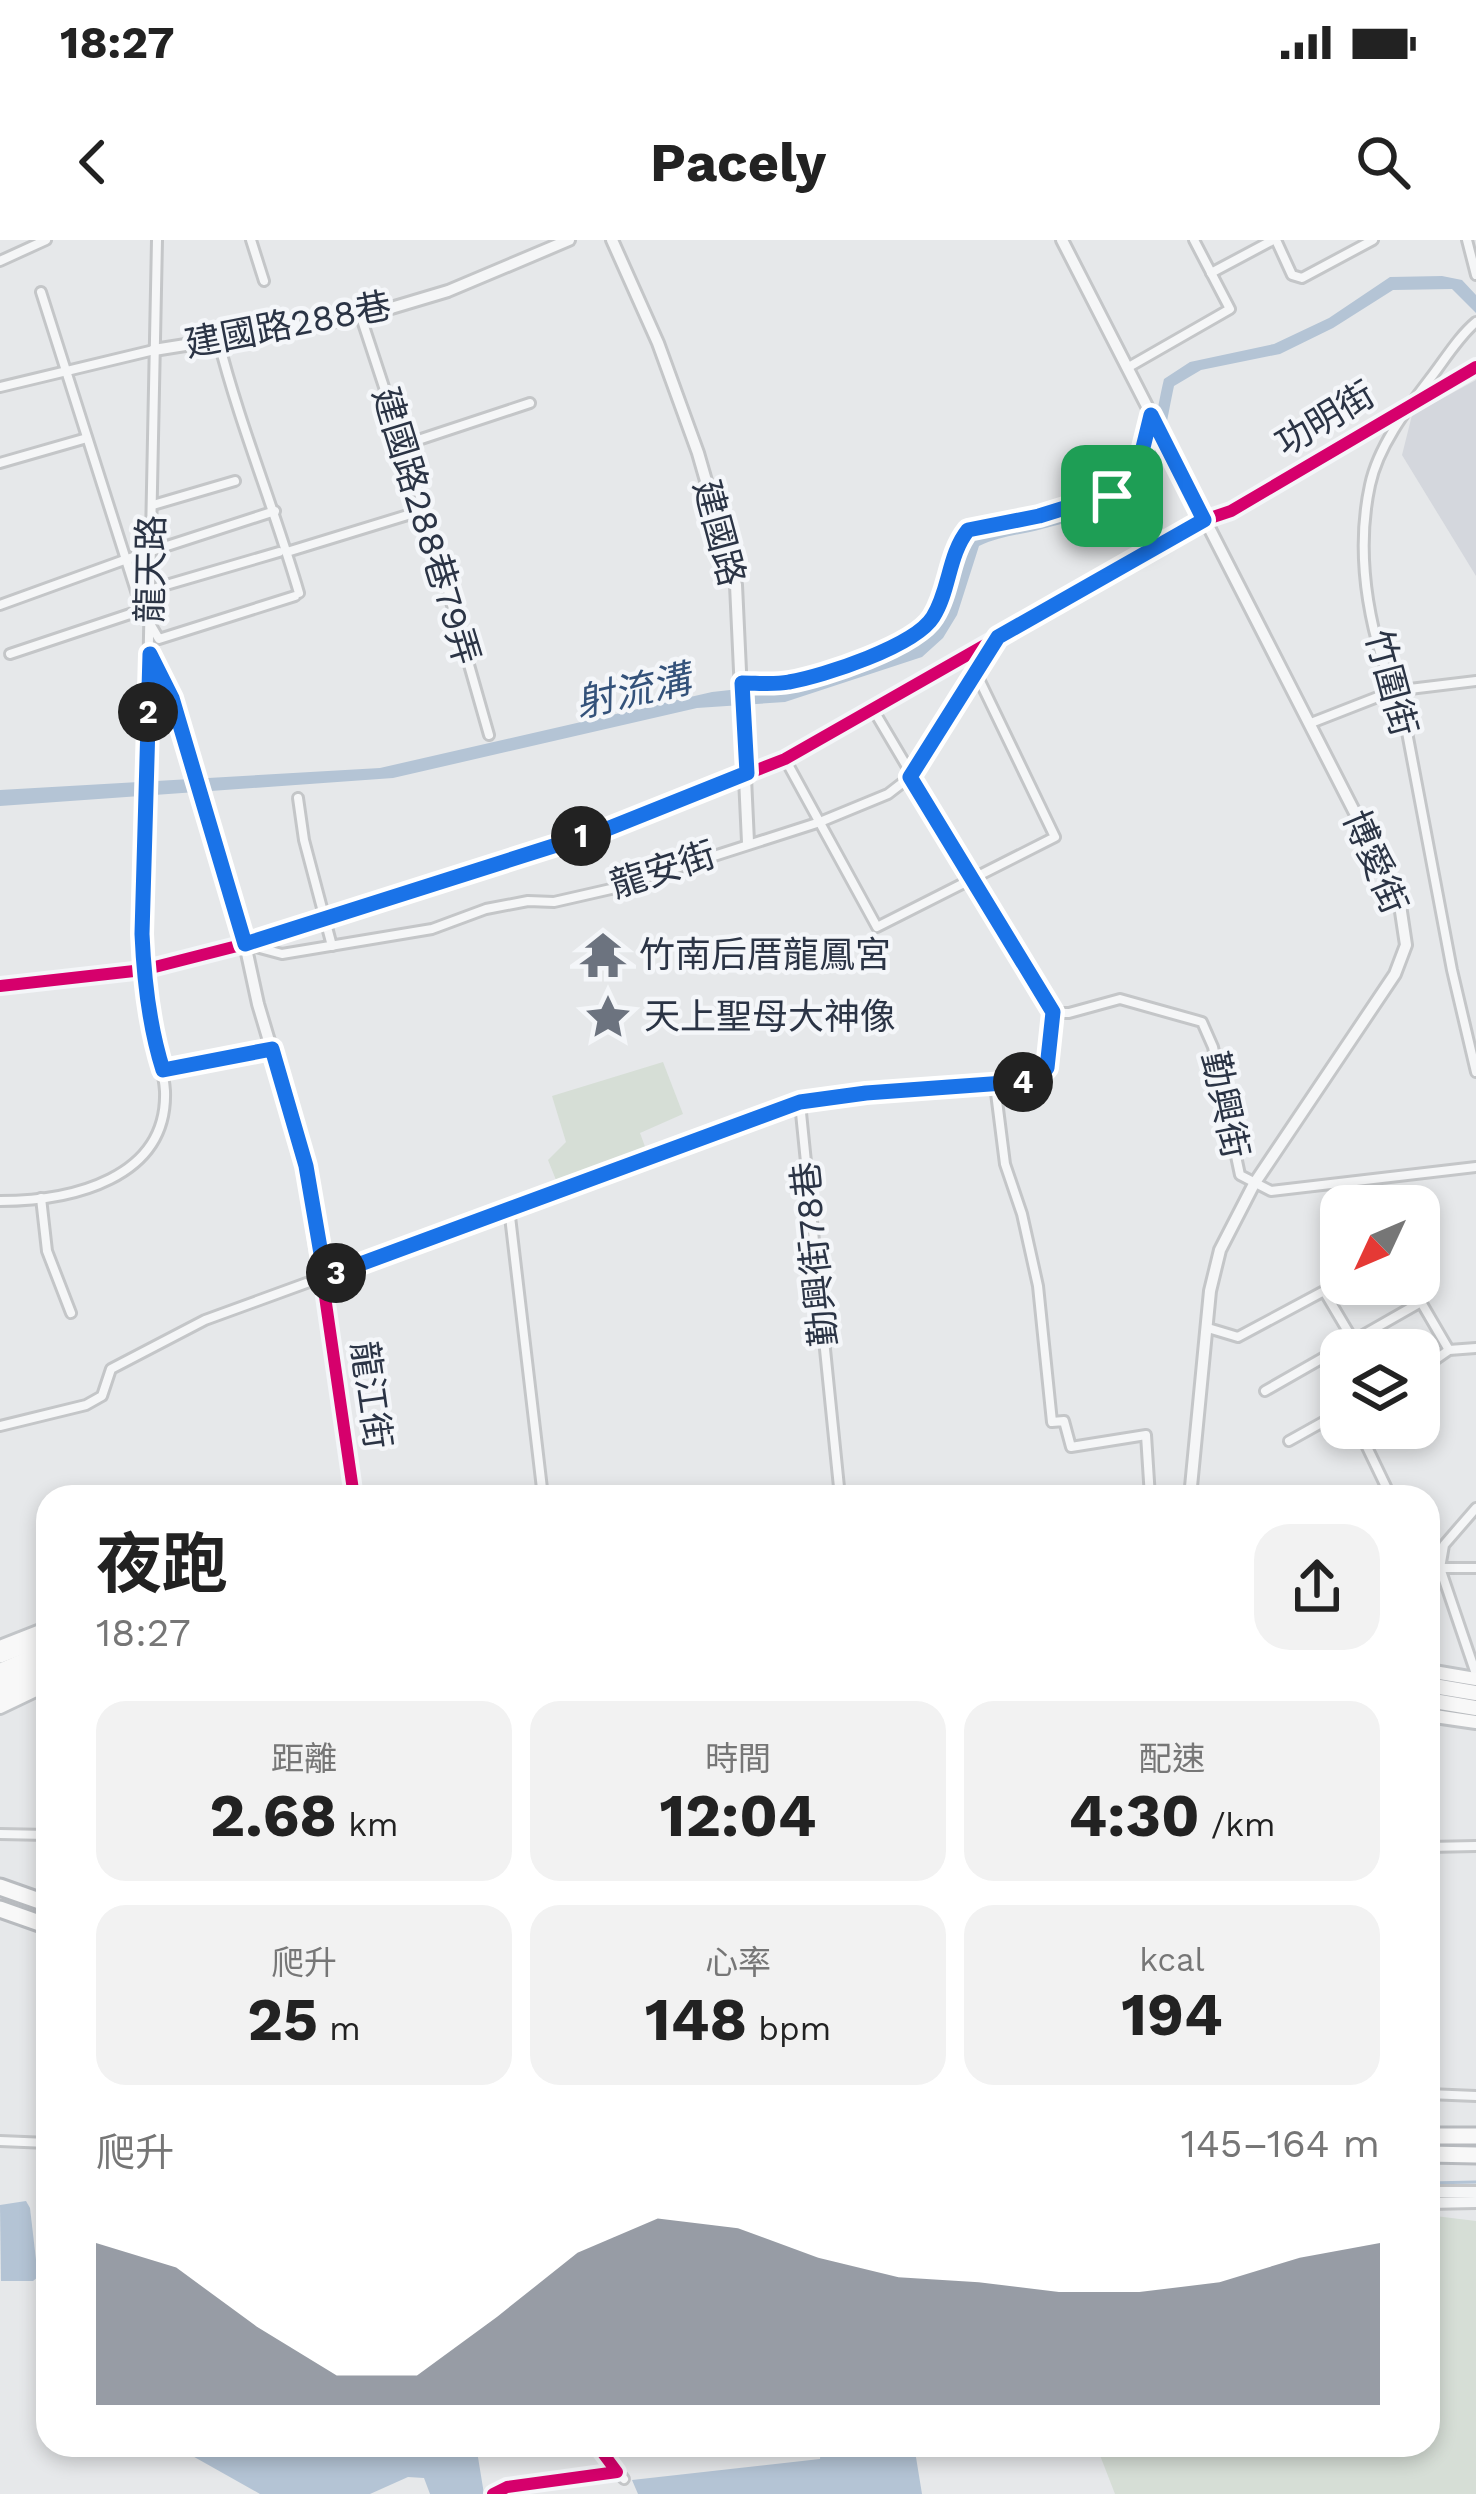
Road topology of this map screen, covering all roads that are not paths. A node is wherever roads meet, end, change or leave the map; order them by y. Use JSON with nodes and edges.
{"nodes":[{"id":1,"x":46,"y":240,"type":"edge"},
{"id":2,"x":157,"y":240,"type":"edge"},
{"id":3,"x":251,"y":240,"type":"edge"},
{"id":4,"x":568,"y":240,"type":"edge"},
{"id":5,"x":613,"y":240,"type":"edge"},
{"id":6,"x":1062,"y":240,"type":"edge"},
{"id":7,"x":1194,"y":240,"type":"edge"},
{"id":8,"x":1274,"y":240,"type":"edge"},
{"id":9,"x":1373,"y":240,"type":"edge"},
{"id":10,"x":1467,"y":240,"type":"edge"},
{"id":11,"x":0,"y":261,"type":"edge"},
{"id":12,"x":1211,"y":273,"type":"junction"},
{"id":13,"x":1476,"y":274,"type":"edge"},
{"id":14,"x":264,"y":281,"type":"dead end"},
{"id":15,"x":41,"y":292,"type":"dead end"},
{"id":16,"x":361,"y":317,"type":"junction"},
{"id":17,"x":1476,"y":322,"type":"edge"},
{"id":18,"x":218,"y":339,"type":"junction"},
{"id":19,"x":154,"y":350,"type":"junction"},
{"id":20,"x":1476,"y":367,"type":"edge"},
{"id":21,"x":1127,"y":368,"type":"junction"},
{"id":22,"x":65,"y":369,"type":"junction"},
{"id":23,"x":0,"y":386,"type":"edge"},
{"id":24,"x":1412,"y":402,"type":"junction"},
{"id":25,"x":530,"y":403,"type":"dead end"},
{"id":26,"x":1155,"y":424,"type":"junction"},
{"id":27,"x":87,"y":438,"type":"junction"},
{"id":28,"x":403,"y":445,"type":"junction"},
{"id":29,"x":0,"y":464,"type":"edge"},
{"id":30,"x":235,"y":481,"type":"dead end"},
{"id":31,"x":153,"y":505,"type":"junction"},
{"id":32,"x":424,"y":510,"type":"junction"},
{"id":33,"x":275,"y":511,"type":"junction"},
{"id":34,"x":1204,"y":520,"type":"junction"},
{"id":35,"x":151,"y":551,"type":"junction"},
{"id":36,"x":283,"y":552,"type":"junction"},
{"id":37,"x":127,"y":559,"type":"junction"},
{"id":38,"x":149,"y":590,"type":"junction"},
{"id":39,"x":0,"y":605,"type":"edge"},
{"id":40,"x":142,"y":610,"type":"junction"},
{"id":41,"x":149,"y":626,"type":"junction"},
{"id":42,"x":998,"y":637,"type":"junction"},
{"id":43,"x":10,"y":654,"type":"dead end"},
{"id":44,"x":150,"y":654,"type":"junction"},
{"id":45,"x":977,"y":675,"type":"junction"},
{"id":46,"x":1476,"y":681,"type":"edge"},
{"id":47,"x":742,"y":685,"type":"junction"},
{"id":48,"x":1394,"y":692,"type":"junction"},
{"id":49,"x":874,"y":711,"type":"junction"},
{"id":50,"x":1311,"y":723,"type":"junction"},
{"id":51,"x":489,"y":735,"type":"dead end"},
{"id":52,"x":785,"y":759,"type":"junction"},
{"id":53,"x":747,"y":773,"type":"junction"},
{"id":54,"x":910,"y":777,"type":"junction"},
{"id":55,"x":298,"y":798,"type":"dead end"},
{"id":56,"x":820,"y":822,"type":"junction"},
{"id":57,"x":748,"y":842,"type":"junction"},
{"id":58,"x":970,"y":879,"type":"junction"},
{"id":59,"x":324,"y":919,"type":"junction"},
{"id":60,"x":245,"y":944,"type":"junction"},
{"id":61,"x":332,"y":946,"type":"junction"},
{"id":62,"x":143,"y":970,"type":"junction"},
{"id":63,"x":0,"y":986,"type":"edge"},
{"id":64,"x":1053,"y":1012,"type":"junction"},
{"id":65,"x":272,"y":1049,"type":"junction"},
{"id":66,"x":163,"y":1070,"type":"junction"},
{"id":67,"x":1476,"y":1072,"type":"edge"},
{"id":68,"x":995,"y":1085,"type":"junction"},
{"id":69,"x":800,"y":1102,"type":"junction"},
{"id":70,"x":1476,"y":1167,"type":"edge"},
{"id":71,"x":1254,"y":1184,"type":"junction"},
{"id":72,"x":41,"y":1198,"type":"junction"},
{"id":73,"x":0,"y":1201,"type":"edge"},
{"id":74,"x":509,"y":1208,"type":"junction"},
{"id":75,"x":325,"y":1277,"type":"junction"},
{"id":76,"x":71,"y":1313,"type":"dead end"},
{"id":77,"x":1208,"y":1328,"type":"junction"},
{"id":78,"x":1347,"y":1329,"type":"edge"},
{"id":79,"x":1382,"y":1329,"type":"edge"},
{"id":80,"x":1437,"y":1329,"type":"edge"},
{"id":81,"x":1440,"y":1335,"type":"edge"},
{"id":82,"x":1476,"y":1348,"type":"edge"},
{"id":83,"x":1449,"y":1350,"type":"junction"},
{"id":84,"x":1440,"y":1356,"type":"edge"},
{"id":85,"x":1320,"y":1364,"type":"edge"},
{"id":86,"x":1265,"y":1391,"type":"dead end"},
{"id":87,"x":1320,"y":1424,"type":"edge"},
{"id":88,"x":0,"y":1426,"type":"edge"},
{"id":89,"x":1289,"y":1441,"type":"dead end"},
{"id":90,"x":1368,"y":1449,"type":"edge"},
{"id":91,"x":352,"y":1485,"type":"edge"},
{"id":92,"x":542,"y":1485,"type":"edge"},
{"id":93,"x":839,"y":1485,"type":"edge"},
{"id":94,"x":1149,"y":1485,"type":"edge"},
{"id":95,"x":1191,"y":1485,"type":"edge"},
{"id":96,"x":1385,"y":1485,"type":"edge"},
{"id":97,"x":1476,"y":1508,"type":"edge"},
{"id":98,"x":1440,"y":1568,"type":"junction"},
{"id":99,"x":1476,"y":1568,"type":"edge"},
{"id":100,"x":36,"y":1637,"type":"edge"},
{"id":101,"x":0,"y":1651,"type":"edge"},
{"id":102,"x":36,"y":1655,"type":"edge"},
{"id":103,"x":0,"y":1671,"type":"edge"},
{"id":104,"x":1440,"y":1672,"type":"edge"},
{"id":105,"x":36,"y":1676,"type":"edge"},
{"id":106,"x":1476,"y":1676,"type":"edge"},
{"id":107,"x":36,"y":1680,"type":"edge"},
{"id":108,"x":36,"y":1682,"type":"edge"},
{"id":109,"x":0,"y":1684,"type":"edge"},
{"id":110,"x":1440,"y":1687,"type":"edge"},
{"id":111,"x":1476,"y":1693,"type":"edge"},
{"id":112,"x":0,"y":1696,"type":"edge"},
{"id":113,"x":1440,"y":1702,"type":"edge"},
{"id":114,"x":0,"y":1706,"type":"edge"},
{"id":115,"x":1476,"y":1708,"type":"edge"},
{"id":116,"x":1440,"y":1716,"type":"edge"},
{"id":117,"x":1476,"y":1722,"type":"edge"},
{"id":118,"x":0,"y":1834,"type":"edge"},
{"id":119,"x":36,"y":1835,"type":"edge"},
{"id":120,"x":1476,"y":1846,"type":"edge"},
{"id":121,"x":1440,"y":1847,"type":"edge"},
{"id":122,"x":0,"y":1888,"type":"edge"},
{"id":123,"x":36,"y":1900,"type":"edge"},
{"id":124,"x":0,"y":1909,"type":"edge"},
{"id":125,"x":36,"y":1922,"type":"edge"},
{"id":126,"x":1440,"y":2094,"type":"edge"},
{"id":127,"x":1476,"y":2096,"type":"edge"},
{"id":128,"x":1440,"y":2136,"type":"edge"},
{"id":129,"x":1476,"y":2136,"type":"edge"},
{"id":130,"x":0,"y":2141,"type":"edge"},
{"id":131,"x":36,"y":2142,"type":"edge"},
{"id":132,"x":1440,"y":2154,"type":"edge"},
{"id":133,"x":1476,"y":2155,"type":"edge"},
{"id":134,"x":1440,"y":2192,"type":"edge"},
{"id":135,"x":1476,"y":2192,"type":"edge"},
{"id":136,"x":1476,"y":2202,"type":"edge"},
{"id":137,"x":1440,"y":2203,"type":"edge"},
{"id":138,"x":607,"y":2457,"type":"edge"},
{"id":139,"x":624,"y":2479,"type":"dead end"}],
"edges":[{"from":1,"to":11,"type":"street"},
{"from":2,"to":19,"type":"street","name":"龍天路"},
{"from":3,"to":14,"type":"street"},
{"from":4,"to":16,"type":"street","name":"建國路288巷"},
{"from":5,"to":47,"type":"street","name":"建國路"},
{"from":6,"to":21,"type":"street","name":"博愛街"},
{"from":7,"to":12,"type":"street"},
{"from":8,"to":9,"type":"street"},
{"from":8,"to":12,"type":"street"},
{"from":10,"to":13,"type":"street"},
{"from":12,"to":21,"type":"street"},
{"from":15,"to":22,"type":"street"},
{"from":16,"to":18,"type":"street","name":"建國路288巷"},
{"from":16,"to":28,"type":"street","name":"建國路288巷79弄"},
{"from":17,"to":24,"type":"street","name":"竹圍街"},
{"from":18,"to":19,"type":"street","name":"建國路288巷"},
{"from":18,"to":33,"type":"street"},
{"from":19,"to":22,"type":"street","name":"建國路288巷"},
{"from":19,"to":31,"type":"street","name":"龍天路"},
{"from":20,"to":24,"type":"street","name":"功明街"},
{"from":21,"to":26,"type":"street","name":"博愛街"},
{"from":22,"to":23,"type":"street","name":"建國路288巷"},
{"from":22,"to":27,"type":"street"},
{"from":24,"to":34,"type":"street","name":"功明街"},
{"from":24,"to":48,"type":"street","name":"竹圍街"},
{"from":25,"to":28,"type":"street"},
{"from":26,"to":34,"type":"street","name":"博愛街"},
{"from":26,"to":47,"type":"street"},
{"from":27,"to":29,"type":"street"},
{"from":27,"to":37,"type":"street"},
{"from":28,"to":32,"type":"street","name":"建國路288巷79弄"},
{"from":30,"to":31,"type":"street"},
{"from":31,"to":35,"type":"street","name":"龍天路"},
{"from":32,"to":36,"type":"street"},
{"from":32,"to":51,"type":"street","name":"建國路288巷79弄"},
{"from":33,"to":35,"type":"street"},
{"from":33,"to":36,"type":"street"},
{"from":34,"to":42,"type":"street","name":"功明街"},
{"from":34,"to":50,"type":"street","name":"博愛街"},
{"from":35,"to":37,"type":"street"},
{"from":35,"to":38,"type":"street","name":"龍天路"},
{"from":36,"to":38,"type":"street"},
{"from":36,"to":41,"type":"street"},
{"from":37,"to":39,"type":"street"},
{"from":37,"to":40,"type":"street"},
{"from":38,"to":41,"type":"street","name":"龍天路"},
{"from":40,"to":41,"type":"street"},
{"from":40,"to":43,"type":"street"},
{"from":41,"to":44,"type":"street","name":"龍天路"},
{"from":42,"to":45,"type":"street","name":"龍安街"},
{"from":42,"to":49,"type":"street","name":"功明街"},
{"from":44,"to":60,"type":"street"},
{"from":44,"to":62,"type":"street","name":"龍天路"},
{"from":45,"to":54,"type":"street","name":"龍安街"},
{"from":45,"to":58,"type":"street"},
{"from":46,"to":48,"type":"street"},
{"from":47,"to":53,"type":"street","name":"建國路"},
{"from":48,"to":50,"type":"street"},
{"from":48,"to":67,"type":"street","name":"竹圍街"},
{"from":49,"to":52,"type":"street","name":"功明街"},
{"from":49,"to":54,"type":"street"},
{"from":50,"to":71,"type":"street","name":"博愛街"},
{"from":52,"to":53,"type":"street","name":"功明街"},
{"from":52,"to":56,"type":"street"},
{"from":53,"to":57,"type":"street","name":"建國路"},
{"from":53,"to":59,"type":"street","name":"功明街"},
{"from":54,"to":56,"type":"street","name":"龍安街"},
{"from":54,"to":58,"type":"street"},
{"from":55,"to":59,"type":"street"},
{"from":56,"to":57,"type":"street","name":"龍安街"},
{"from":56,"to":58,"type":"street"},
{"from":57,"to":61,"type":"street","name":"龍安街"},
{"from":58,"to":64,"type":"street"},
{"from":59,"to":60,"type":"street","name":"功明街"},
{"from":59,"to":61,"type":"street"},
{"from":60,"to":61,"type":"street","name":"龍安街"},
{"from":60,"to":62,"type":"street","name":"功明街"},
{"from":60,"to":65,"type":"street","name":"龍江街"},
{"from":62,"to":63,"type":"street","name":"功明街"},
{"from":62,"to":66,"type":"street","name":"龍天路"},
{"from":64,"to":68,"type":"street"},
{"from":64,"to":71,"type":"street","name":"勤興街"},
{"from":65,"to":66,"type":"street"},
{"from":65,"to":75,"type":"street","name":"龍江街"},
{"from":66,"to":72,"type":"street","name":"龍天路"},
{"from":68,"to":69,"type":"street"},
{"from":68,"to":94,"type":"street"},
{"from":69,"to":74,"type":"street"},
{"from":69,"to":93,"type":"street","name":"勤興街78巷"},
{"from":70,"to":71,"type":"street"},
{"from":71,"to":77,"type":"street","name":"博愛街"},
{"from":72,"to":73,"type":"street","name":"龍天路"},
{"from":72,"to":76,"type":"street"},
{"from":74,"to":75,"type":"street"},
{"from":74,"to":92,"type":"street"},
{"from":75,"to":88,"type":"street"},
{"from":75,"to":91,"type":"street","name":"龍江街"},
{"from":77,"to":78,"type":"street"},
{"from":77,"to":95,"type":"street","name":"博愛街"},
{"from":79,"to":80,"type":"street"},
{"from":81,"to":83,"type":"street"},
{"from":82,"to":83,"type":"street"},
{"from":83,"to":84,"type":"street"},
{"from":85,"to":86,"type":"street"},
{"from":87,"to":89,"type":"street"},
{"from":90,"to":96,"type":"street"},
{"from":97,"to":98,"type":"street"},
{"from":98,"to":99,"type":"street"},
{"from":98,"to":106,"type":"street"},
{"from":100,"to":101,"type":"highway"},
{"from":102,"to":103,"type":"highway"},
{"from":104,"to":106,"type":"main road"},
{"from":105,"to":109,"type":"highway"},
{"from":107,"to":112,"type":"highway"},
{"from":108,"to":114,"type":"main road"},
{"from":110,"to":111,"type":"highway"},
{"from":113,"to":115,"type":"highway"},
{"from":116,"to":117,"type":"main road"},
{"from":118,"to":119,"type":"street"},
{"from":120,"to":121,"type":"street"},
{"from":122,"to":123,"type":"highway"},
{"from":124,"to":125,"type":"highway"},
{"from":126,"to":127,"type":"street"},
{"from":128,"to":129,"type":"highway"},
{"from":130,"to":131,"type":"street"},
{"from":132,"to":133,"type":"highway"},
{"from":134,"to":135,"type":"street"},
{"from":136,"to":137,"type":"street"},
{"from":138,"to":139,"type":"street"}]}
